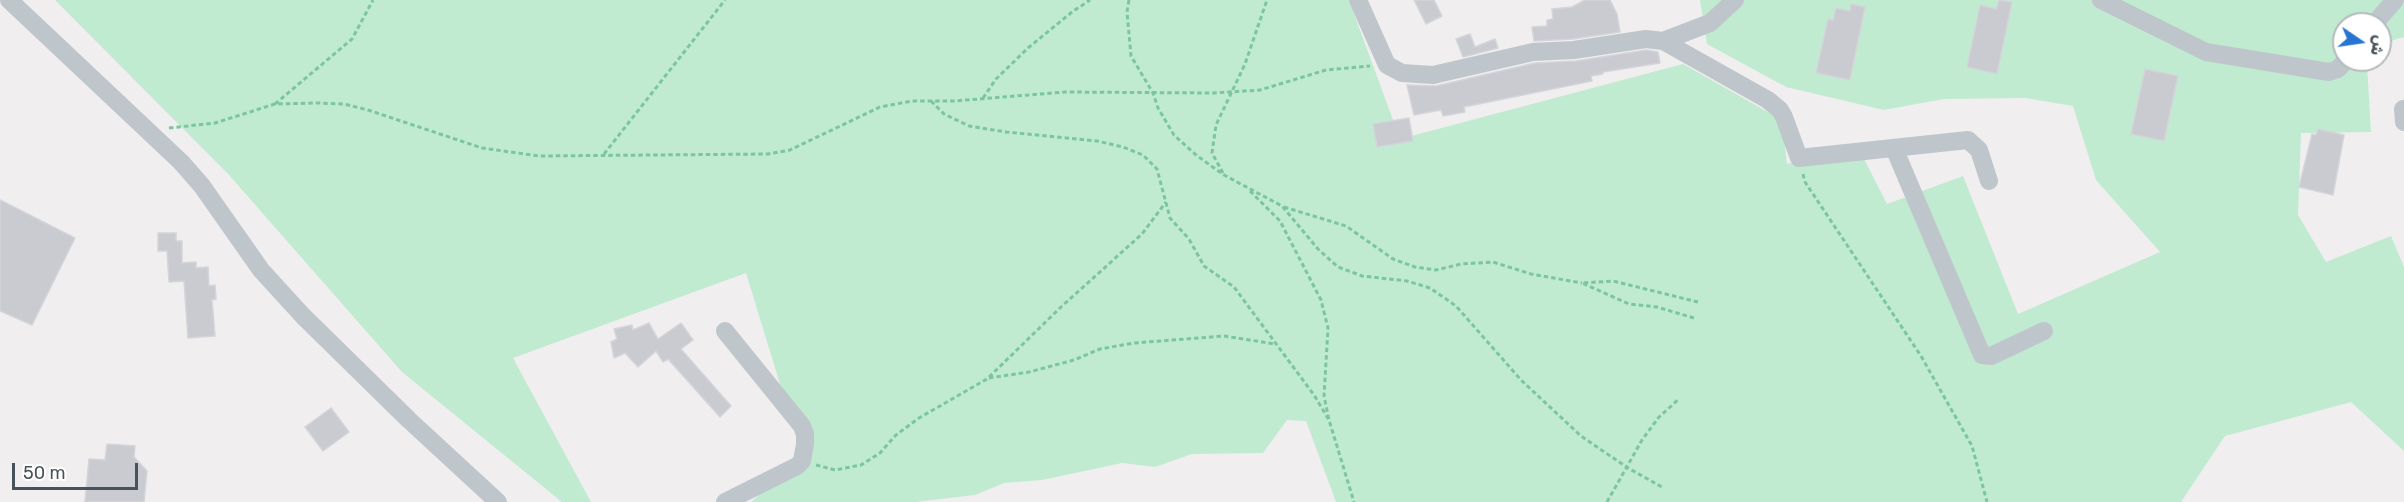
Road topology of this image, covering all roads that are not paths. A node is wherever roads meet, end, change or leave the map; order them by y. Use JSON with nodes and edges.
{"nodes":[{"id":1,"x":9,"y":0,"type":"edge"},
{"id":2,"x":1358,"y":0,"type":"edge"},
{"id":3,"x":1735,"y":0,"type":"edge"},
{"id":4,"x":2101,"y":0,"type":"edge"},
{"id":5,"x":2395,"y":0,"type":"edge"},
{"id":6,"x":2384,"y":12,"type":"edge"},
{"id":7,"x":1663,"y":42,"type":"junction"},
{"id":8,"x":2332,"y":71,"type":"edge"},
{"id":9,"x":1893,"y":148,"type":"junction"},
{"id":10,"x":1989,"y":181,"type":"dead end"},
{"id":11,"x":724,"y":331,"type":"dead end"},
{"id":12,"x":2044,"y":331,"type":"dead end"},
{"id":13,"x":489,"y":499,"type":"edge"},
{"id":14,"x":725,"y":502,"type":"edge"}],
"edges":[{"from":1,"to":13,"type":"street"},
{"from":2,"to":7,"type":"street"},
{"from":3,"to":7,"type":"street"},
{"from":4,"to":8,"type":"street"},
{"from":5,"to":6,"type":"street"},
{"from":7,"to":9,"type":"street"},
{"from":9,"to":10,"type":"street"},
{"from":9,"to":12,"type":"street"},
{"from":11,"to":14,"type":"street"}]}
